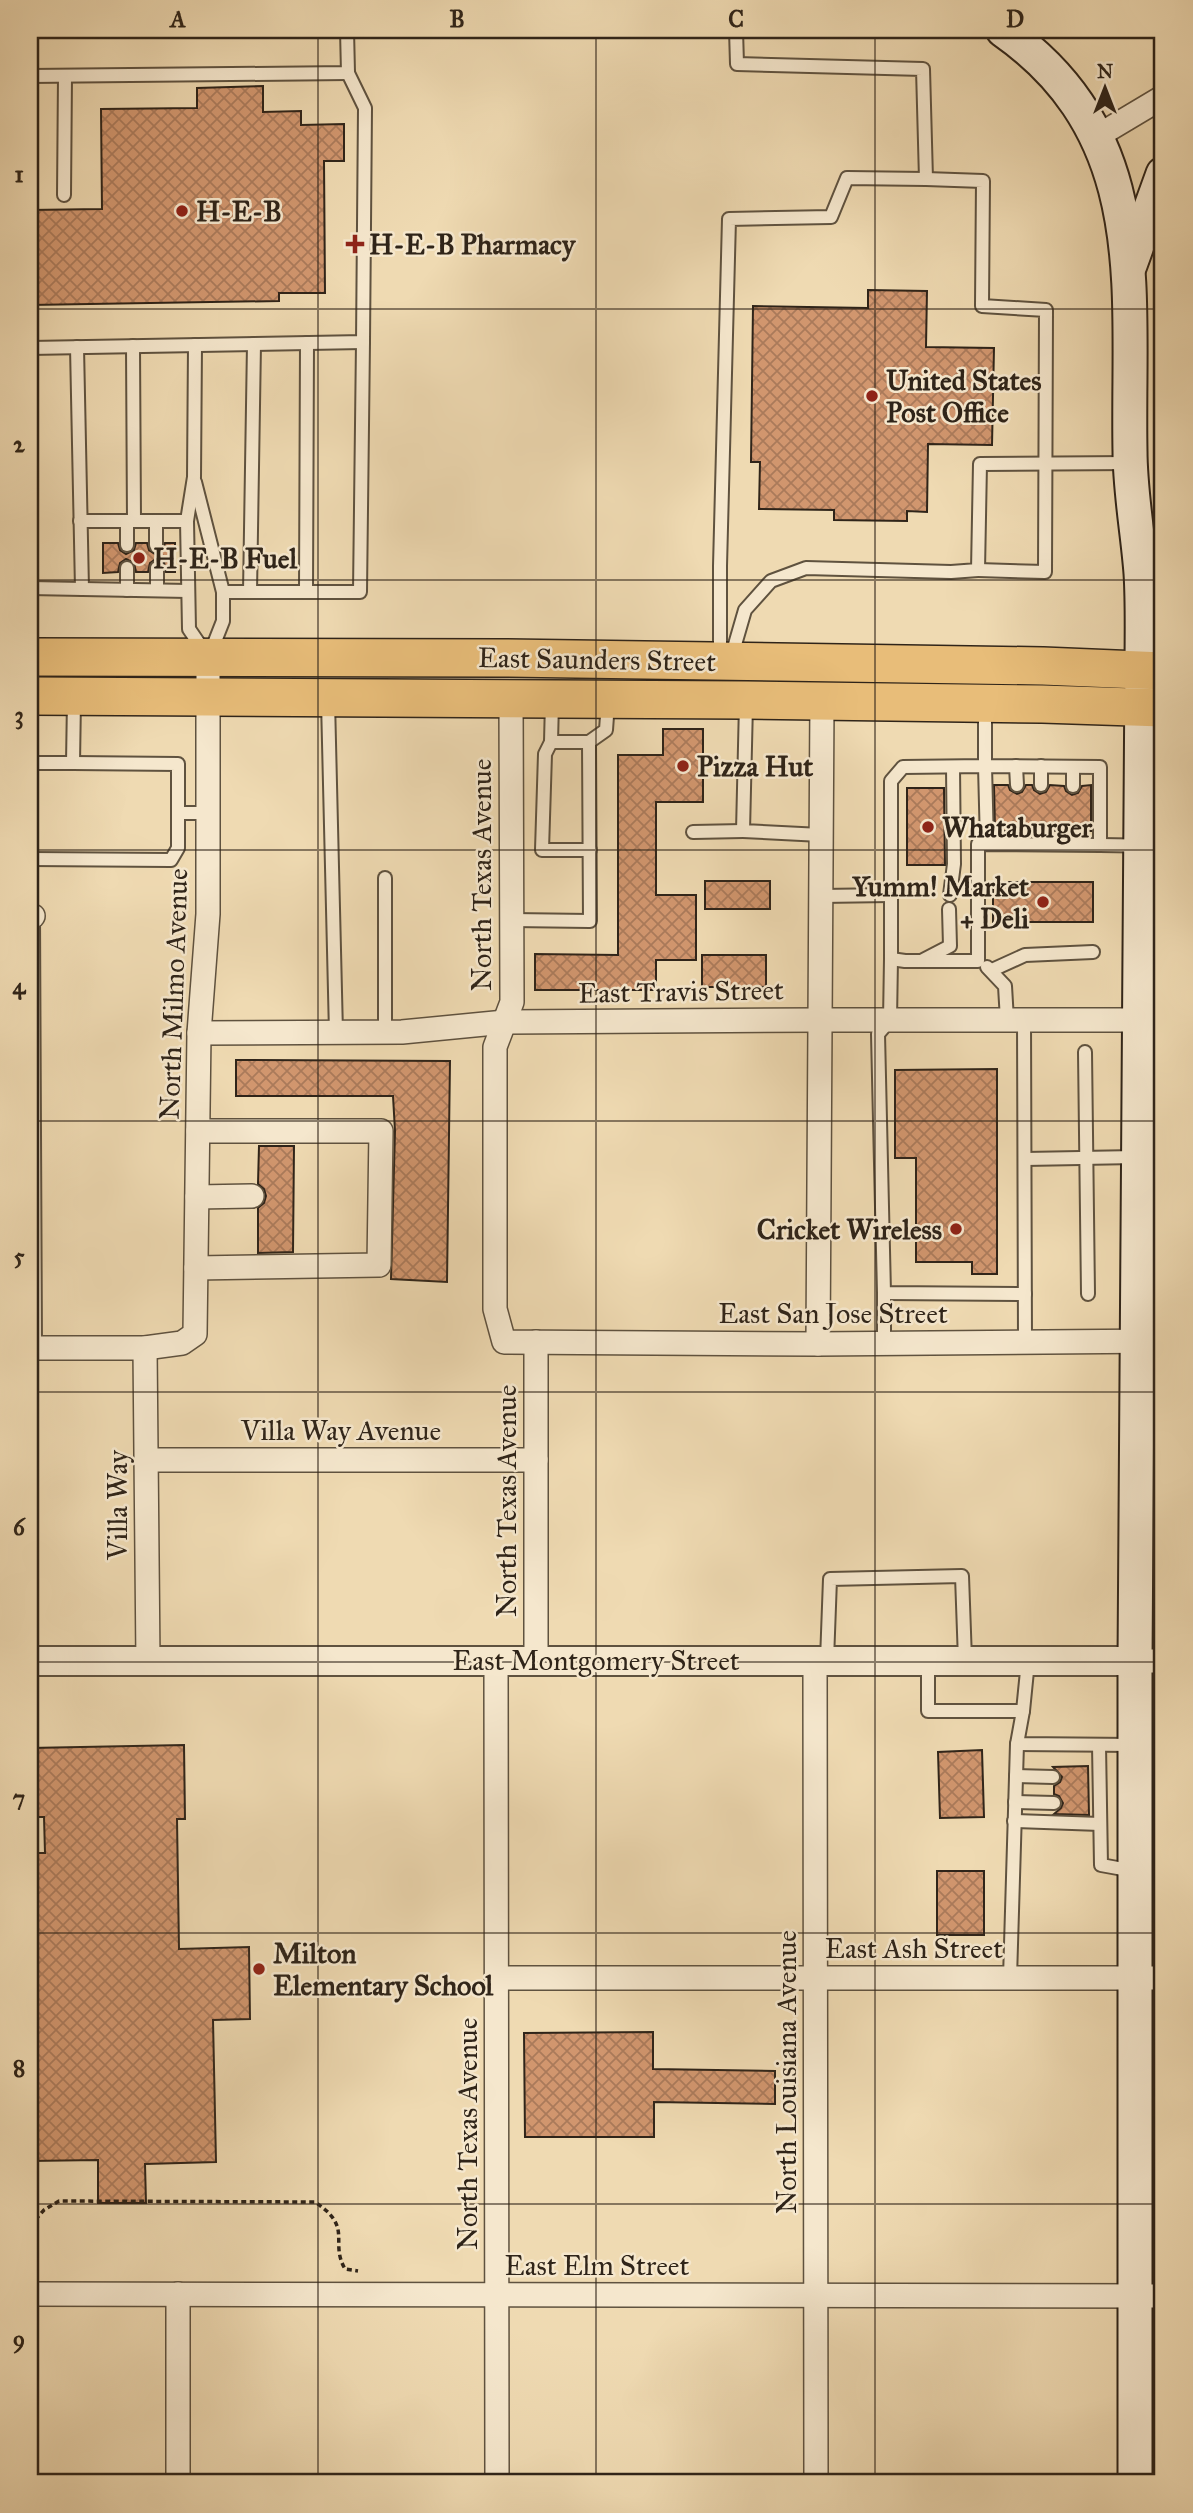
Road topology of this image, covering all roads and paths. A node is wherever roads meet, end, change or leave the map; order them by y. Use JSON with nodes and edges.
{"nodes":[{"id":1,"x":347,"y":30,"type":"edge"},
{"id":2,"x":736,"y":30,"type":"edge"},
{"id":3,"x":1003,"y":30,"type":"edge"},
{"id":4,"x":348,"y":73,"type":"junction"},
{"id":5,"x":30,"y":76,"type":"edge"},
{"id":6,"x":65,"y":76,"type":"junction"},
{"id":7,"x":1163,"y":97,"type":"edge"},
{"id":8,"x":1096,"y":136,"type":"junction"},
{"id":9,"x":1163,"y":174,"type":"edge"},
{"id":10,"x":926,"y":179,"type":"junction"},
{"id":11,"x":64,"y":195,"type":"dead end"},
{"id":12,"x":1128,"y":270,"type":"junction"},
{"id":13,"x":363,"y":342,"type":"junction"},
{"id":14,"x":307,"y":343,"type":"junction"},
{"id":15,"x":254,"y":344,"type":"junction"},
{"id":16,"x":195,"y":345,"type":"junction"},
{"id":17,"x":134,"y":346,"type":"junction"},
{"id":18,"x":77,"y":347,"type":"junction"},
{"id":19,"x":30,"y":348,"type":"edge"},
{"id":20,"x":1044,"y":463,"type":"junction"},
{"id":21,"x":1131,"y":463,"type":"junction"},
{"id":22,"x":194,"y":477,"type":"junction"},
{"id":23,"x":80,"y":521,"type":"junction"},
{"id":24,"x":131,"y":521,"type":"junction"},
{"id":25,"x":156,"y":521,"type":"junction"},
{"id":26,"x":187,"y":521,"type":"junction"},
{"id":27,"x":127,"y":545,"type":"dead end"},
{"id":28,"x":156,"y":545,"type":"dead end"},
{"id":29,"x":127,"y":568,"type":"dead end"},
{"id":30,"x":157,"y":568,"type":"dead end"},
{"id":31,"x":978,"y":570,"type":"junction"},
{"id":32,"x":30,"y":589,"type":"edge"},
{"id":33,"x":82,"y":589,"type":"junction"},
{"id":34,"x":127,"y":590,"type":"junction"},
{"id":35,"x":157,"y":590,"type":"junction"},
{"id":36,"x":188,"y":591,"type":"junction"},
{"id":37,"x":223,"y":592,"type":"junction"},
{"id":38,"x":250,"y":592,"type":"junction"},
{"id":39,"x":306,"y":592,"type":"junction"},
{"id":40,"x":30,"y":657,"type":"edge"},
{"id":41,"x":208,"y":657,"type":"junction"},
{"id":42,"x":727,"y":661,"type":"junction"},
{"id":43,"x":1153,"y":670,"type":"edge"},
{"id":44,"x":30,"y":696,"type":"edge"},
{"id":45,"x":74,"y":696,"type":"junction"},
{"id":46,"x":208,"y":697,"type":"junction"},
{"id":47,"x":328,"y":697,"type":"junction"},
{"id":48,"x":444,"y":697,"type":"junction"},
{"id":49,"x":511,"y":698,"type":"junction"},
{"id":50,"x":552,"y":698,"type":"junction"},
{"id":51,"x":608,"y":698,"type":"junction"},
{"id":52,"x":746,"y":700,"type":"junction"},
{"id":53,"x":822,"y":701,"type":"junction"},
{"id":54,"x":985,"y":703,"type":"junction"},
{"id":55,"x":1152,"y":707,"type":"edge"},
{"id":56,"x":551,"y":741,"type":"junction"},
{"id":57,"x":589,"y":741,"type":"junction"},
{"id":58,"x":30,"y":763,"type":"edge"},
{"id":59,"x":73,"y":763,"type":"junction"},
{"id":60,"x":985,"y":766,"type":"junction"},
{"id":61,"x":1016,"y":766,"type":"junction"},
{"id":62,"x":1041,"y":766,"type":"junction"},
{"id":63,"x":1073,"y":766,"type":"junction"},
{"id":64,"x":953,"y":767,"type":"junction"},
{"id":65,"x":1017,"y":785,"type":"dead end"},
{"id":66,"x":1041,"y":785,"type":"dead end"},
{"id":67,"x":1073,"y":786,"type":"dead end"},
{"id":68,"x":177,"y":813,"type":"junction"},
{"id":69,"x":208,"y":813,"type":"junction"},
{"id":70,"x":743,"y":831,"type":"junction"},
{"id":71,"x":1041,"y":831,"type":"dead end"},
{"id":72,"x":1073,"y":831,"type":"dead end"},
{"id":73,"x":693,"y":832,"type":"dead end"},
{"id":74,"x":821,"y":835,"type":"junction"},
{"id":75,"x":987,"y":845,"type":"junction"},
{"id":76,"x":1042,"y":845,"type":"junction"},
{"id":77,"x":1074,"y":845,"type":"junction"},
{"id":78,"x":1100,"y":845,"type":"junction"},
{"id":79,"x":1152,"y":846,"type":"edge"},
{"id":80,"x":590,"y":850,"type":"junction"},
{"id":81,"x":30,"y":859,"type":"edge"},
{"id":82,"x":385,"y":877,"type":"dead end"},
{"id":83,"x":891,"y":895,"type":"junction"},
{"id":84,"x":950,"y":895,"type":"dead end"},
{"id":85,"x":821,"y":896,"type":"junction"},
{"id":86,"x":949,"y":909,"type":"dead end"},
{"id":87,"x":32,"y":916,"type":"edge"},
{"id":88,"x":512,"y":920,"type":"junction"},
{"id":89,"x":1093,"y":952,"type":"dead end"},
{"id":90,"x":891,"y":958,"type":"junction"},
{"id":91,"x":919,"y":961,"type":"junction"},
{"id":92,"x":978,"y":961,"type":"junction"},
{"id":93,"x":992,"y":970,"type":"junction"},
{"id":94,"x":819,"y":1020,"type":"junction"},
{"id":95,"x":890,"y":1020,"type":"junction"},
{"id":96,"x":1015,"y":1020,"type":"junction"},
{"id":97,"x":1152,"y":1020,"type":"edge"},
{"id":98,"x":505,"y":1023,"type":"junction"},
{"id":99,"x":336,"y":1032,"type":"junction"},
{"id":100,"x":385,"y":1032,"type":"junction"},
{"id":101,"x":199,"y":1033,"type":"junction"},
{"id":102,"x":1085,"y":1052,"type":"dead end"},
{"id":103,"x":198,"y":1131,"type":"junction"},
{"id":104,"x":1139,"y":1157,"type":"junction"},
{"id":105,"x":1087,"y":1158,"type":"junction"},
{"id":106,"x":1025,"y":1160,"type":"junction"},
{"id":107,"x":252,"y":1196,"type":"dead end"},
{"id":108,"x":197,"y":1197,"type":"junction"},
{"id":109,"x":32,"y":1208,"type":"edge"},
{"id":110,"x":196,"y":1268,"type":"junction"},
{"id":111,"x":884,"y":1293,"type":"junction"},
{"id":112,"x":1025,"y":1294,"type":"junction"},
{"id":113,"x":1088,"y":1294,"type":"dead end"},
{"id":114,"x":1150,"y":1341,"type":"edge"},
{"id":115,"x":504,"y":1342,"type":"joint"},
{"id":116,"x":536,"y":1342,"type":"junction"},
{"id":117,"x":1025,"y":1342,"type":"junction"},
{"id":118,"x":884,"y":1343,"type":"junction"},
{"id":119,"x":818,"y":1344,"type":"junction"},
{"id":120,"x":32,"y":1348,"type":"edge"},
{"id":121,"x":145,"y":1348,"type":"junction"},
{"id":122,"x":146,"y":1460,"type":"junction"},
{"id":123,"x":536,"y":1460,"type":"junction"},
{"id":124,"x":496,"y":1659,"type":"junction"},
{"id":125,"x":536,"y":1660,"type":"junction"},
{"id":126,"x":821,"y":1660,"type":"junction"},
{"id":127,"x":928,"y":1660,"type":"junction"},
{"id":128,"x":965,"y":1660,"type":"junction"},
{"id":129,"x":1028,"y":1660,"type":"junction"},
{"id":130,"x":30,"y":1661,"type":"edge"},
{"id":131,"x":1149,"y":1661,"type":"edge"},
{"id":132,"x":148,"y":1662,"type":"junction"},
{"id":133,"x":1023,"y":1711,"type":"junction"},
{"id":134,"x":1017,"y":1744,"type":"junction"},
{"id":135,"x":1099,"y":1745,"type":"junction"},
{"id":136,"x":1135,"y":1745,"type":"junction"},
{"id":137,"x":1016,"y":1776,"type":"junction"},
{"id":138,"x":1053,"y":1777,"type":"dead end"},
{"id":139,"x":1015,"y":1802,"type":"junction"},
{"id":140,"x":1054,"y":1803,"type":"dead end"},
{"id":141,"x":1014,"y":1821,"type":"junction"},
{"id":142,"x":1100,"y":1824,"type":"junction"},
{"id":143,"x":1134,"y":1871,"type":"junction"},
{"id":144,"x":497,"y":1978,"type":"junction"},
{"id":145,"x":816,"y":1978,"type":"junction"},
{"id":146,"x":1010,"y":1978,"type":"junction"},
{"id":147,"x":1149,"y":1978,"type":"edge"},
{"id":148,"x":30,"y":2226,"type":"edge"},
{"id":149,"x":358,"y":2271,"type":"dead end"},
{"id":150,"x":30,"y":2294,"type":"edge"},
{"id":151,"x":178,"y":2294,"type":"junction"},
{"id":152,"x":497,"y":2295,"type":"junction"},
{"id":153,"x":816,"y":2295,"type":"junction"},
{"id":154,"x":1149,"y":2296,"type":"edge"},
{"id":155,"x":178,"y":2483,"type":"edge"},
{"id":156,"x":497,"y":2483,"type":"edge"},
{"id":157,"x":816,"y":2483,"type":"edge"},
{"id":158,"x":1135,"y":2483,"type":"edge"}],
"edges":[{"from":1,"to":4,"type":"lane"},
{"from":2,"to":10,"type":"lane"},
{"from":3,"to":8,"type":"main road"},
{"from":4,"to":6,"type":"lane"},
{"from":4,"to":13,"type":"lane"},
{"from":5,"to":6,"type":"lane"},
{"from":6,"to":11,"type":"lane"},
{"from":7,"to":8,"type":"street"},
{"from":8,"to":12,"type":"main road"},
{"from":9,"to":12,"type":"main road"},
{"from":10,"to":20,"type":"lane"},
{"from":10,"to":42,"type":"lane"},
{"from":12,"to":21,"type":"main road"},
{"from":13,"to":14,"type":"lane"},
{"from":13,"to":39,"type":"lane"},
{"from":14,"to":15,"type":"lane"},
{"from":14,"to":39,"type":"lane"},
{"from":15,"to":16,"type":"lane"},
{"from":15,"to":38,"type":"lane"},
{"from":16,"to":17,"type":"lane"},
{"from":16,"to":22,"type":"lane"},
{"from":17,"to":18,"type":"lane"},
{"from":17,"to":24,"type":"lane"},
{"from":18,"to":19,"type":"lane"},
{"from":18,"to":23,"type":"lane"},
{"from":20,"to":21,"type":"lane"},
{"from":20,"to":31,"type":"lane"},
{"from":20,"to":31,"type":"lane"},
{"from":21,"to":43,"type":"main road"},
{"from":22,"to":26,"type":"lane"},
{"from":22,"to":37,"type":"lane"},
{"from":23,"to":24,"type":"lane"},
{"from":23,"to":33,"type":"lane"},
{"from":24,"to":25,"type":"lane"},
{"from":24,"to":27,"type":"lane"},
{"from":25,"to":26,"type":"lane"},
{"from":25,"to":28,"type":"lane"},
{"from":26,"to":36,"type":"lane"},
{"from":29,"to":34,"type":"lane"},
{"from":30,"to":35,"type":"lane"},
{"from":31,"to":42,"type":"lane"},
{"from":32,"to":33,"type":"lane"},
{"from":33,"to":34,"type":"lane"},
{"from":34,"to":35,"type":"lane"},
{"from":35,"to":36,"type":"lane"},
{"from":36,"to":41,"type":"lane"},
{"from":37,"to":38,"type":"lane"},
{"from":37,"to":41,"type":"lane"},
{"from":38,"to":39,"type":"lane"},
{"from":40,"to":41,"type":"main road","name":"East Saunders Street"},
{"from":41,"to":42,"type":"main road","name":"East Saunders Street"},
{"from":41,"to":46,"type":"street","name":"North Milmo Avenue"},
{"from":42,"to":43,"type":"main road","name":"East Saunders Street"},
{"from":42,"to":48,"type":"main road"},
{"from":43,"to":55,"type":"main road"},
{"from":44,"to":45,"type":"main road","name":"East Saunders Street"},
{"from":45,"to":46,"type":"main road","name":"East Saunders Street"},
{"from":45,"to":59,"type":"lane"},
{"from":46,"to":47,"type":"main road","name":"East Saunders Street"},
{"from":46,"to":69,"type":"street","name":"North Milmo Avenue"},
{"from":47,"to":48,"type":"main road","name":"East Saunders Street"},
{"from":47,"to":99,"type":"lane"},
{"from":48,"to":49,"type":"main road","name":"East Saunders Street"},
{"from":49,"to":50,"type":"main road","name":"East Saunders Street"},
{"from":49,"to":88,"type":"street","name":"North Texas Avenue"},
{"from":50,"to":51,"type":"main road","name":"East Saunders Street"},
{"from":50,"to":56,"type":"lane"},
{"from":51,"to":52,"type":"main road","name":"East Saunders Street"},
{"from":51,"to":57,"type":"lane"},
{"from":52,"to":53,"type":"main road","name":"East Saunders Street"},
{"from":52,"to":70,"type":"lane"},
{"from":53,"to":54,"type":"main road","name":"East Saunders Street"},
{"from":53,"to":74,"type":"street"},
{"from":54,"to":55,"type":"main road","name":"East Saunders Street"},
{"from":54,"to":60,"type":"lane"},
{"from":55,"to":79,"type":"main road"},
{"from":56,"to":57,"type":"lane"},
{"from":56,"to":80,"type":"lane"},
{"from":57,"to":80,"type":"lane"},
{"from":58,"to":59,"type":"lane"},
{"from":59,"to":68,"type":"lane"},
{"from":60,"to":61,"type":"lane"},
{"from":60,"to":64,"type":"lane"},
{"from":60,"to":75,"type":"lane"},
{"from":61,"to":62,"type":"lane"},
{"from":61,"to":65,"type":"lane"},
{"from":62,"to":63,"type":"lane"},
{"from":62,"to":66,"type":"lane"},
{"from":63,"to":67,"type":"lane"},
{"from":63,"to":78,"type":"lane"},
{"from":64,"to":83,"type":"lane"},
{"from":64,"to":84,"type":"lane"},
{"from":68,"to":69,"type":"lane"},
{"from":68,"to":81,"type":"lane"},
{"from":69,"to":101,"type":"street","name":"North Milmo Avenue"},
{"from":70,"to":73,"type":"lane"},
{"from":70,"to":74,"type":"lane"},
{"from":71,"to":76,"type":"lane"},
{"from":72,"to":77,"type":"lane"},
{"from":74,"to":85,"type":"street"},
{"from":75,"to":76,"type":"lane"},
{"from":75,"to":92,"type":"lane"},
{"from":76,"to":77,"type":"lane"},
{"from":77,"to":78,"type":"lane"},
{"from":78,"to":79,"type":"lane"},
{"from":79,"to":97,"type":"main road"},
{"from":80,"to":88,"type":"lane"},
{"from":82,"to":100,"type":"lane"},
{"from":83,"to":85,"type":"lane"},
{"from":83,"to":90,"type":"lane"},
{"from":85,"to":94,"type":"street"},
{"from":86,"to":91,"type":"lane"},
{"from":87,"to":109,"type":"lane"},
{"from":88,"to":98,"type":"street","name":"North Texas Avenue"},
{"from":89,"to":93,"type":"lane"},
{"from":90,"to":91,"type":"lane"},
{"from":90,"to":95,"type":"lane"},
{"from":91,"to":92,"type":"lane"},
{"from":92,"to":93,"type":"lane"},
{"from":93,"to":96,"type":"lane"},
{"from":94,"to":95,"type":"street","name":"East Travis Street"},
{"from":94,"to":98,"type":"street","name":"East Travis Street"},
{"from":94,"to":119,"type":"street"},
{"from":95,"to":96,"type":"street","name":"East Travis Street"},
{"from":95,"to":111,"type":"lane"},
{"from":96,"to":97,"type":"street","name":"East Travis Street"},
{"from":96,"to":106,"type":"lane"},
{"from":97,"to":104,"type":"main road"},
{"from":98,"to":100,"type":"street","name":"East Travis Street"},
{"from":98,"to":115,"type":"street","name":"North Texas Avenue"},
{"from":99,"to":100,"type":"street","name":"East Travis Street"},
{"from":99,"to":101,"type":"street","name":"East Travis Street"},
{"from":101,"to":103,"type":"street","name":"North Milmo Avenue"},
{"from":102,"to":105,"type":"lane"},
{"from":103,"to":108,"type":"street","name":"North Milmo Avenue"},
{"from":103,"to":110,"type":"street"},
{"from":104,"to":105,"type":"lane"},
{"from":104,"to":114,"type":"main road"},
{"from":105,"to":106,"type":"lane"},
{"from":105,"to":113,"type":"lane"},
{"from":106,"to":112,"type":"lane"},
{"from":107,"to":108,"type":"street"},
{"from":108,"to":110,"type":"street","name":"North Milmo Avenue"},
{"from":109,"to":120,"type":"lane"},
{"from":110,"to":121,"type":"street","name":"North Milmo Avenue"},
{"from":111,"to":112,"type":"lane"},
{"from":111,"to":118,"type":"lane"},
{"from":112,"to":117,"type":"lane"},
{"from":114,"to":117,"type":"street","name":"East San Jose Street"},
{"from":114,"to":131,"type":"main road"},
{"from":115,"to":116,"type":"street","name":"East San Jose Street"},
{"from":116,"to":119,"type":"street","name":"East San Jose Street"},
{"from":116,"to":123,"type":"street","name":"North Texas Avenue"},
{"from":117,"to":118,"type":"street","name":"East San Jose Street"},
{"from":118,"to":119,"type":"street","name":"East San Jose Street"},
{"from":120,"to":121,"type":"street"},
{"from":121,"to":122,"type":"street","name":"Villa Way"},
{"from":122,"to":123,"type":"street","name":"Villa Way Avenue"},
{"from":122,"to":132,"type":"street","name":"Villa Way"},
{"from":123,"to":125,"type":"street","name":"North Texas Avenue"},
{"from":124,"to":125,"type":"street","name":"East Montgomery Street"},
{"from":124,"to":132,"type":"street","name":"East Montgomery Street"},
{"from":124,"to":144,"type":"street","name":"North Texas Avenue"},
{"from":125,"to":126,"type":"street","name":"East Montgomery Street"},
{"from":126,"to":127,"type":"street","name":"East Montgomery Street"},
{"from":126,"to":128,"type":"lane"},
{"from":126,"to":145,"type":"street","name":"North Louisiana Avenue"},
{"from":127,"to":128,"type":"street","name":"East Montgomery Street"},
{"from":127,"to":133,"type":"lane"},
{"from":128,"to":129,"type":"street","name":"East Montgomery Street"},
{"from":129,"to":131,"type":"street","name":"East Montgomery Street"},
{"from":129,"to":133,"type":"lane"},
{"from":130,"to":132,"type":"street","name":"East Montgomery Street"},
{"from":131,"to":136,"type":"main road"},
{"from":133,"to":134,"type":"lane"},
{"from":134,"to":135,"type":"lane"},
{"from":134,"to":137,"type":"lane"},
{"from":135,"to":136,"type":"lane"},
{"from":135,"to":142,"type":"lane"},
{"from":136,"to":143,"type":"main road"},
{"from":137,"to":138,"type":"lane"},
{"from":137,"to":139,"type":"lane"},
{"from":139,"to":140,"type":"lane"},
{"from":139,"to":141,"type":"lane"},
{"from":141,"to":142,"type":"lane"},
{"from":141,"to":146,"type":"lane"},
{"from":142,"to":143,"type":"lane"},
{"from":143,"to":147,"type":"main road"},
{"from":144,"to":145,"type":"street","name":"East Ash Street"},
{"from":144,"to":152,"type":"street","name":"North Texas Avenue"},
{"from":145,"to":146,"type":"street","name":"East Ash Street"},
{"from":145,"to":153,"type":"street","name":"North Louisiana Avenue"},
{"from":146,"to":147,"type":"street","name":"East Ash Street"},
{"from":147,"to":154,"type":"main road"},
{"from":148,"to":149,"type":"path"},
{"from":150,"to":151,"type":"street","name":"East Elm Street"},
{"from":151,"to":152,"type":"street","name":"East Elm Street"},
{"from":151,"to":155,"type":"street"},
{"from":152,"to":153,"type":"street","name":"East Elm Street"},
{"from":152,"to":156,"type":"street","name":"North Texas Avenue"},
{"from":153,"to":154,"type":"street","name":"East Elm Street"},
{"from":153,"to":157,"type":"street","name":"North Louisiana Avenue"},
{"from":154,"to":158,"type":"main road"}]}
